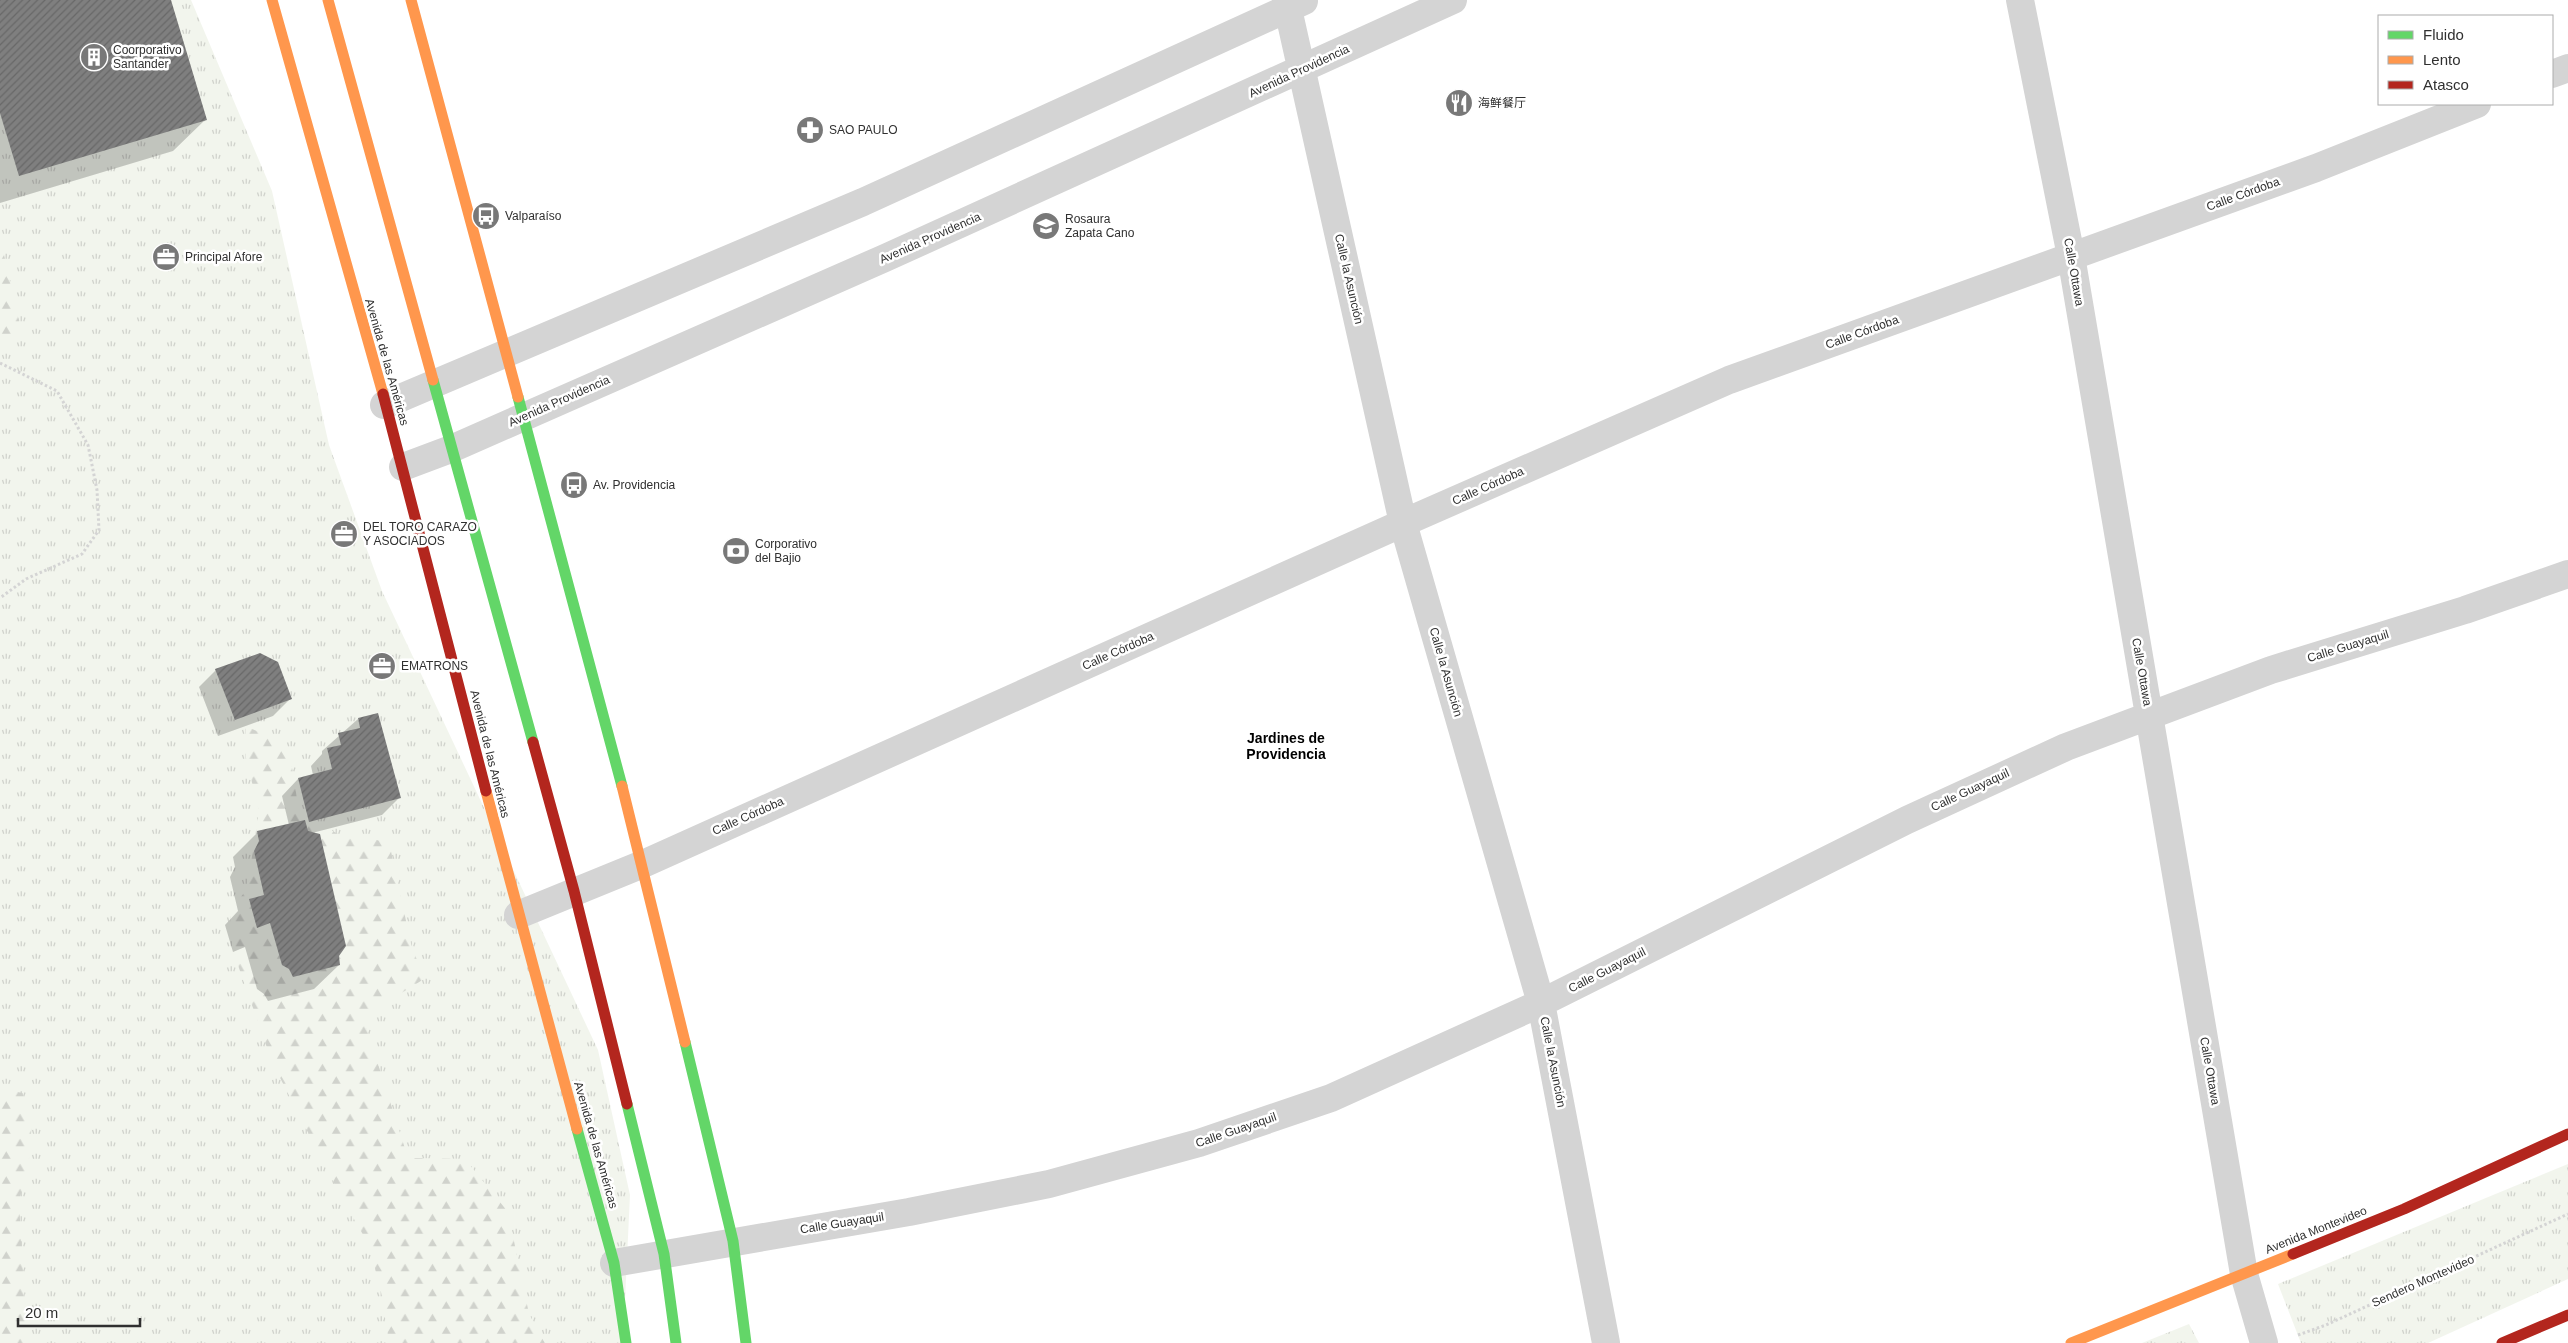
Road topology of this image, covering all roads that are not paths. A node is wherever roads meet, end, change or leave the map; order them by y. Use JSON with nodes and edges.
{"nodes":[{"id":1,"x":272,"y":0,"type":"edge"},
{"id":2,"x":328,"y":0,"type":"edge"},
{"id":3,"x":411,"y":0,"type":"edge"},
{"id":4,"x":1453,"y":0,"type":"edge"},
{"id":5,"x":2020,"y":0,"type":"edge"},
{"id":6,"x":1293,"y":3,"type":"edge"},
{"id":7,"x":2568,"y":68,"type":"edge"},
{"id":8,"x":1302,"y":70,"type":"junction"},
{"id":9,"x":2553,"y":74,"type":"edge"},
{"id":10,"x":2474,"y":105,"type":"edge"},
{"id":11,"x":2071,"y":256,"type":"junction"},
{"id":12,"x":506,"y":354,"type":"junction"},
{"id":13,"x":434,"y":385,"type":"junction"},
{"id":14,"x":384,"y":405,"type":"junction"},
{"id":15,"x":523,"y":417,"type":"junction"},
{"id":16,"x":451,"y":449,"type":"junction"},
{"id":17,"x":403,"y":467,"type":"junction"},
{"id":18,"x":1403,"y":523,"type":"junction"},
{"id":19,"x":2568,"y":574,"type":"edge"},
{"id":20,"x":2150,"y":715,"type":"junction"},
{"id":21,"x":643,"y":864,"type":"junction"},
{"id":22,"x":574,"y":891,"type":"junction"},
{"id":23,"x":518,"y":915,"type":"junction"},
{"id":24,"x":1541,"y":1003,"type":"junction"},
{"id":25,"x":2568,"y":1134,"type":"edge"},
{"id":26,"x":732,"y":1241,"type":"junction"},
{"id":27,"x":664,"y":1254,"type":"junction"},
{"id":28,"x":614,"y":1263,"type":"junction"},
{"id":29,"x":2244,"y":1274,"type":"junction"},
{"id":30,"x":2568,"y":1315,"type":"edge"},
{"id":31,"x":626,"y":1343,"type":"edge"},
{"id":32,"x":676,"y":1343,"type":"edge"},
{"id":33,"x":746,"y":1343,"type":"edge"},
{"id":34,"x":1606,"y":1343,"type":"edge"},
{"id":35,"x":2070,"y":1343,"type":"edge"},
{"id":36,"x":2264,"y":1343,"type":"edge"},
{"id":37,"x":2502,"y":1343,"type":"edge"}],
"edges":[{"from":1,"to":14,"type":"main road","name":"Avenida de las Américas"},
{"from":2,"to":13,"type":"main road"},
{"from":3,"to":12,"type":"main road"},
{"from":4,"to":8,"type":"street","name":"Avenida Providencia"},
{"from":5,"to":11,"type":"street","name":"Calle Ottawa"},
{"from":6,"to":8,"type":"street","name":"Calle la Asunción"},
{"from":6,"to":12,"type":"street"},
{"from":7,"to":9,"type":"street"},
{"from":8,"to":15,"type":"street","name":"Avenida Providencia"},
{"from":8,"to":18,"type":"street","name":"Calle la Asunción"},
{"from":10,"to":11,"type":"street","name":"Calle Córdoba"},
{"from":11,"to":18,"type":"street","name":"Calle Córdoba"},
{"from":11,"to":20,"type":"street","name":"Calle Ottawa"},
{"from":12,"to":13,"type":"street"},
{"from":12,"to":15,"type":"main road"},
{"from":13,"to":14,"type":"street"},
{"from":13,"to":16,"type":"main road"},
{"from":14,"to":17,"type":"main road","name":"Avenida de las Américas"},
{"from":15,"to":16,"type":"street","name":"Avenida Providencia"},
{"from":15,"to":21,"type":"main road"},
{"from":16,"to":17,"type":"street","name":"Avenida Providencia"},
{"from":16,"to":22,"type":"main road"},
{"from":17,"to":23,"type":"main road","name":"Avenida de las Américas"},
{"from":18,"to":21,"type":"street","name":"Calle Córdoba"},
{"from":18,"to":24,"type":"street","name":"Calle la Asunción"},
{"from":19,"to":20,"type":"street","name":"Calle Guayaquil"},
{"from":20,"to":24,"type":"street","name":"Calle Guayaquil"},
{"from":20,"to":29,"type":"street","name":"Calle Ottawa"},
{"from":21,"to":22,"type":"street","name":"Calle Córdoba"},
{"from":21,"to":26,"type":"main road"},
{"from":22,"to":23,"type":"street","name":"Calle Córdoba"},
{"from":22,"to":27,"type":"main road"},
{"from":23,"to":28,"type":"main road","name":"Avenida de las Américas"},
{"from":24,"to":26,"type":"street","name":"Calle Guayaquil"},
{"from":24,"to":34,"type":"street","name":"Calle la Asunción"},
{"from":25,"to":29,"type":"main road","name":"Avenida Montevideo"},
{"from":26,"to":27,"type":"street","name":"Calle Guayaquil"},
{"from":26,"to":33,"type":"main road"},
{"from":27,"to":28,"type":"street","name":"Calle Guayaquil"},
{"from":27,"to":32,"type":"main road"},
{"from":28,"to":31,"type":"main road","name":"Avenida de las Américas"},
{"from":29,"to":35,"type":"main road","name":"Avenida Montevideo"},
{"from":29,"to":36,"type":"street","name":"Calle Ottawa"},
{"from":30,"to":37,"type":"main road"}]}
